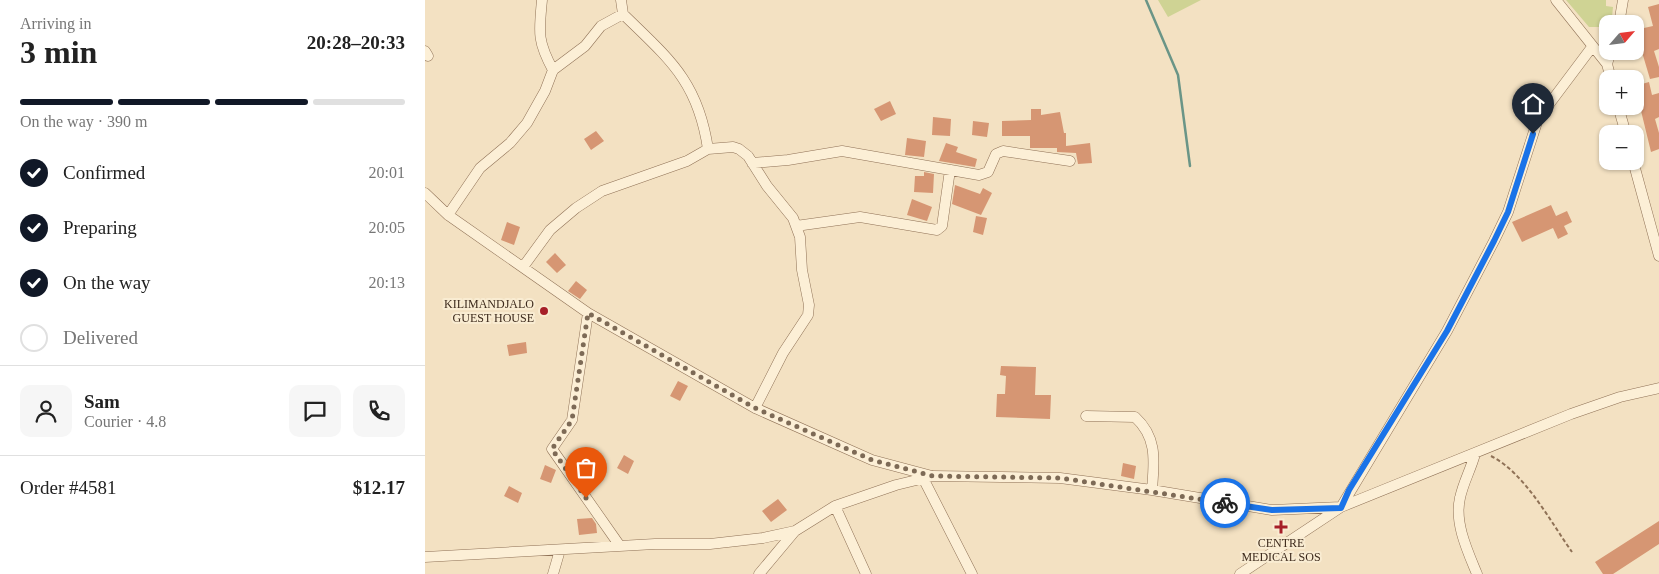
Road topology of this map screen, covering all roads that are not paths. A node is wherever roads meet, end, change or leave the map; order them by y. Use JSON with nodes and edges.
{"nodes":[{"id":1,"x":542,"y":0,"type":"edge"},
{"id":2,"x":621,"y":0,"type":"edge"},
{"id":3,"x":1556,"y":0,"type":"edge"},
{"id":4,"x":1623,"y":0,"type":"edge"},
{"id":5,"x":623,"y":14,"type":"junction"},
{"id":6,"x":1620,"y":15,"type":"edge"},
{"id":7,"x":1593,"y":47,"type":"junction"},
{"id":8,"x":1608,"y":60,"type":"edge"},
{"id":9,"x":1607,"y":64,"type":"junction"},
{"id":10,"x":553,"y":70,"type":"junction"},
{"id":11,"x":1609,"y":70,"type":"edge"},
{"id":12,"x":708,"y":149,"type":"junction"},
{"id":13,"x":1070,"y":161,"type":"dead end"},
{"id":14,"x":752,"y":163,"type":"junction"},
{"id":15,"x":950,"y":170,"type":"junction"},
{"id":16,"x":1635,"y":170,"type":"edge"},
{"id":17,"x":425,"y":193,"type":"edge"},
{"id":18,"x":448,"y":215,"type":"junction"},
{"id":19,"x":797,"y":226,"type":"junction"},
{"id":20,"x":1659,"y":256,"type":"edge"},
{"id":21,"x":523,"y":267,"type":"junction"},
{"id":22,"x":588,"y":313,"type":"junction"},
{"id":23,"x":1659,"y":388,"type":"edge"},
{"id":24,"x":755,"y":408,"type":"junction"},
{"id":25,"x":1086,"y":416,"type":"dead end"},
{"id":26,"x":1478,"y":452,"type":"junction"},
{"id":27,"x":928,"y":477,"type":"junction"},
{"id":28,"x":1152,"y":490,"type":"junction"},
{"id":29,"x":835,"y":506,"type":"junction"},
{"id":30,"x":1341,"y":508,"type":"junction"},
{"id":31,"x":795,"y":531,"type":"junction"},
{"id":32,"x":620,"y":546,"type":"junction"},
{"id":33,"x":561,"y":550,"type":"junction"},
{"id":34,"x":425,"y":557,"type":"edge"},
{"id":35,"x":553,"y":574,"type":"edge"},
{"id":36,"x":759,"y":574,"type":"edge"},
{"id":37,"x":867,"y":574,"type":"edge"},
{"id":38,"x":972,"y":574,"type":"edge"},
{"id":39,"x":1240,"y":574,"type":"edge"},
{"id":40,"x":1477,"y":574,"type":"edge"}],
"edges":[{"from":1,"to":10,"type":"street"},
{"from":2,"to":5,"type":"street"},
{"from":3,"to":7,"type":"street"},
{"from":4,"to":6,"type":"street"},
{"from":5,"to":10,"type":"street"},
{"from":5,"to":12,"type":"street"},
{"from":7,"to":9,"type":"street"},
{"from":7,"to":30,"type":"street"},
{"from":8,"to":9,"type":"street"},
{"from":9,"to":11,"type":"street"},
{"from":10,"to":18,"type":"street"},
{"from":12,"to":14,"type":"street"},
{"from":12,"to":21,"type":"street"},
{"from":13,"to":15,"type":"street"},
{"from":14,"to":15,"type":"street"},
{"from":14,"to":19,"type":"street"},
{"from":15,"to":19,"type":"street"},
{"from":16,"to":20,"type":"street"},
{"from":17,"to":18,"type":"street"},
{"from":18,"to":21,"type":"street"},
{"from":19,"to":24,"type":"street"},
{"from":21,"to":22,"type":"street"},
{"from":22,"to":24,"type":"street"},
{"from":22,"to":32,"type":"street"},
{"from":23,"to":26,"type":"street"},
{"from":24,"to":27,"type":"street"},
{"from":25,"to":28,"type":"street"},
{"from":26,"to":30,"type":"street"},
{"from":26,"to":40,"type":"street"},
{"from":27,"to":28,"type":"street"},
{"from":27,"to":29,"type":"street"},
{"from":27,"to":38,"type":"street"},
{"from":28,"to":30,"type":"street"},
{"from":29,"to":31,"type":"street"},
{"from":29,"to":37,"type":"street"},
{"from":30,"to":39,"type":"street"},
{"from":31,"to":32,"type":"street"},
{"from":31,"to":36,"type":"street"},
{"from":32,"to":33,"type":"street"},
{"from":33,"to":34,"type":"street"},
{"from":33,"to":35,"type":"street"}]}
